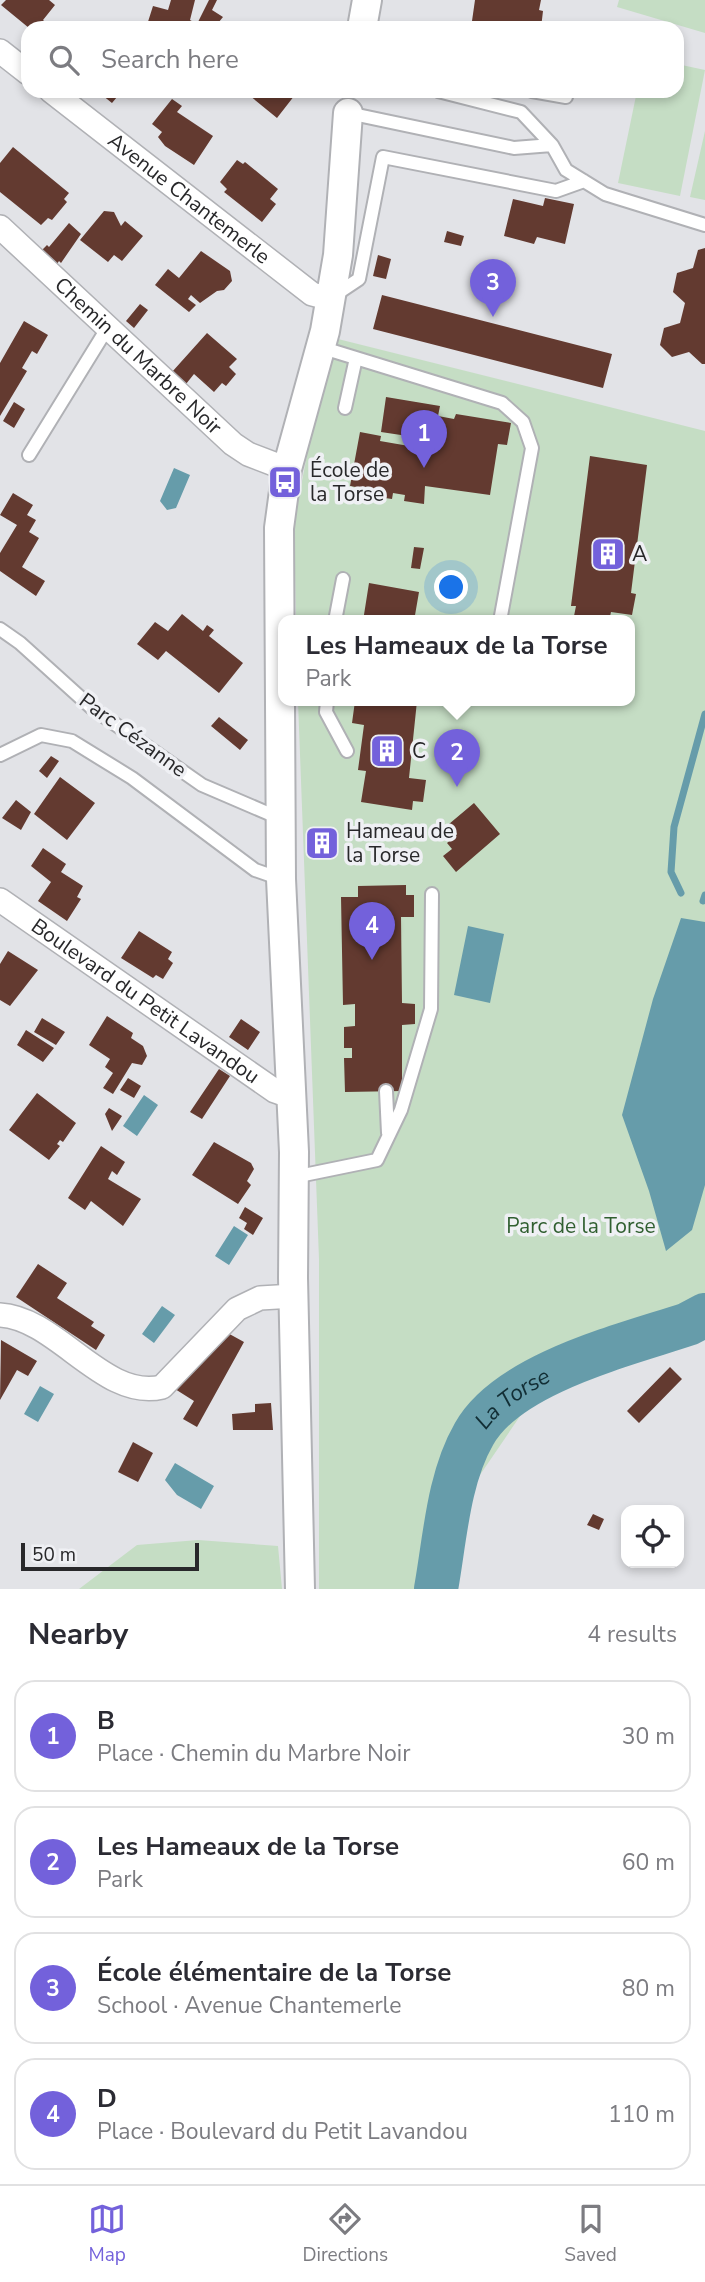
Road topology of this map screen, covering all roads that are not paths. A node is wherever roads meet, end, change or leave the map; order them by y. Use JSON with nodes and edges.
{"nodes":[{"id":1,"x":367,"y":0,"type":"edge"},
{"id":2,"x":363,"y":21,"type":"edge"},
{"id":3,"x":0,"y":51,"type":"edge"},
{"id":4,"x":21,"y":68,"type":"edge"},
{"id":5,"x":60,"y":98,"type":"edge"},
{"id":6,"x":466,"y":98,"type":"edge"},
{"id":7,"x":350,"y":102,"type":"edge"},
{"id":8,"x":552,"y":145,"type":"junction"},
{"id":9,"x":584,"y":181,"type":"junction"},
{"id":10,"x":705,"y":225,"type":"edge"},
{"id":11,"x":0,"y":227,"type":"edge"},
{"id":12,"x":322,"y":296,"type":"junction"},
{"id":13,"x":108,"y":327,"type":"junction"},
{"id":14,"x":320,"y":347,"type":"junction"},
{"id":15,"x":356,"y":358,"type":"junction"},
{"id":16,"x":345,"y":408,"type":"dead end"},
{"id":17,"x":300,"y":418,"type":"junction"},
{"id":18,"x":29,"y":455,"type":"dead end"},
{"id":19,"x":287,"y":469,"type":"junction"},
{"id":20,"x":342,"y":579,"type":"dead end"},
{"id":21,"x":280,"y":615,"type":"edge"},
{"id":22,"x":336,"y":615,"type":"edge"},
{"id":23,"x":501,"y":615,"type":"edge"},
{"id":24,"x":0,"y":629,"type":"edge"},
{"id":25,"x":281,"y":706,"type":"edge"},
{"id":26,"x":327,"y":706,"type":"edge"},
{"id":27,"x":347,"y":751,"type":"dead end"},
{"id":28,"x":0,"y":755,"type":"edge"},
{"id":29,"x":280,"y":818,"type":"junction"},
{"id":30,"x":281,"y":880,"type":"junction"},
{"id":31,"x":432,"y":894,"type":"dead end"},
{"id":32,"x":2,"y":907,"type":"edge"},
{"id":33,"x":386,"y":1091,"type":"dead end"},
{"id":34,"x":292,"y":1097,"type":"junction"},
{"id":35,"x":388,"y":1137,"type":"junction"},
{"id":36,"x":294,"y":1177,"type":"junction"},
{"id":37,"x":294,"y":1296,"type":"junction"},
{"id":38,"x":0,"y":1315,"type":"edge"},
{"id":39,"x":300,"y":1589,"type":"edge"}],
"edges":[{"from":1,"to":2,"type":"street"},
{"from":3,"to":4,"type":"street"},
{"from":5,"to":12,"type":"street","name":"Avenue Chantemerle"},
{"from":6,"to":8,"type":"lane"},
{"from":7,"to":8,"type":"lane"},
{"from":7,"to":12,"type":"street"},
{"from":8,"to":9,"type":"lane"},
{"from":9,"to":10,"type":"lane"},
{"from":9,"to":12,"type":"lane"},
{"from":11,"to":13,"type":"street","name":"Chemin du Marbre Noir"},
{"from":12,"to":14,"type":"street"},
{"from":12,"to":17,"type":"street"},
{"from":13,"to":18,"type":"lane"},
{"from":13,"to":19,"type":"street","name":"Chemin du Marbre Noir"},
{"from":14,"to":15,"type":"lane"},
{"from":14,"to":17,"type":"street"},
{"from":15,"to":16,"type":"lane"},
{"from":15,"to":23,"type":"lane"},
{"from":17,"to":19,"type":"street"},
{"from":19,"to":21,"type":"street"},
{"from":20,"to":22,"type":"lane"},
{"from":24,"to":29,"type":"lane","name":"Parc Cézanne"},
{"from":25,"to":29,"type":"street"},
{"from":26,"to":27,"type":"lane"},
{"from":28,"to":30,"type":"lane"},
{"from":29,"to":30,"type":"street"},
{"from":30,"to":34,"type":"street"},
{"from":31,"to":35,"type":"lane"},
{"from":32,"to":34,"type":"street","name":"Boulevard du Petit Lavandou"},
{"from":33,"to":35,"type":"lane"},
{"from":34,"to":36,"type":"street"},
{"from":35,"to":36,"type":"lane"},
{"from":36,"to":37,"type":"street"},
{"from":37,"to":38,"type":"street"},
{"from":37,"to":39,"type":"street"}]}
